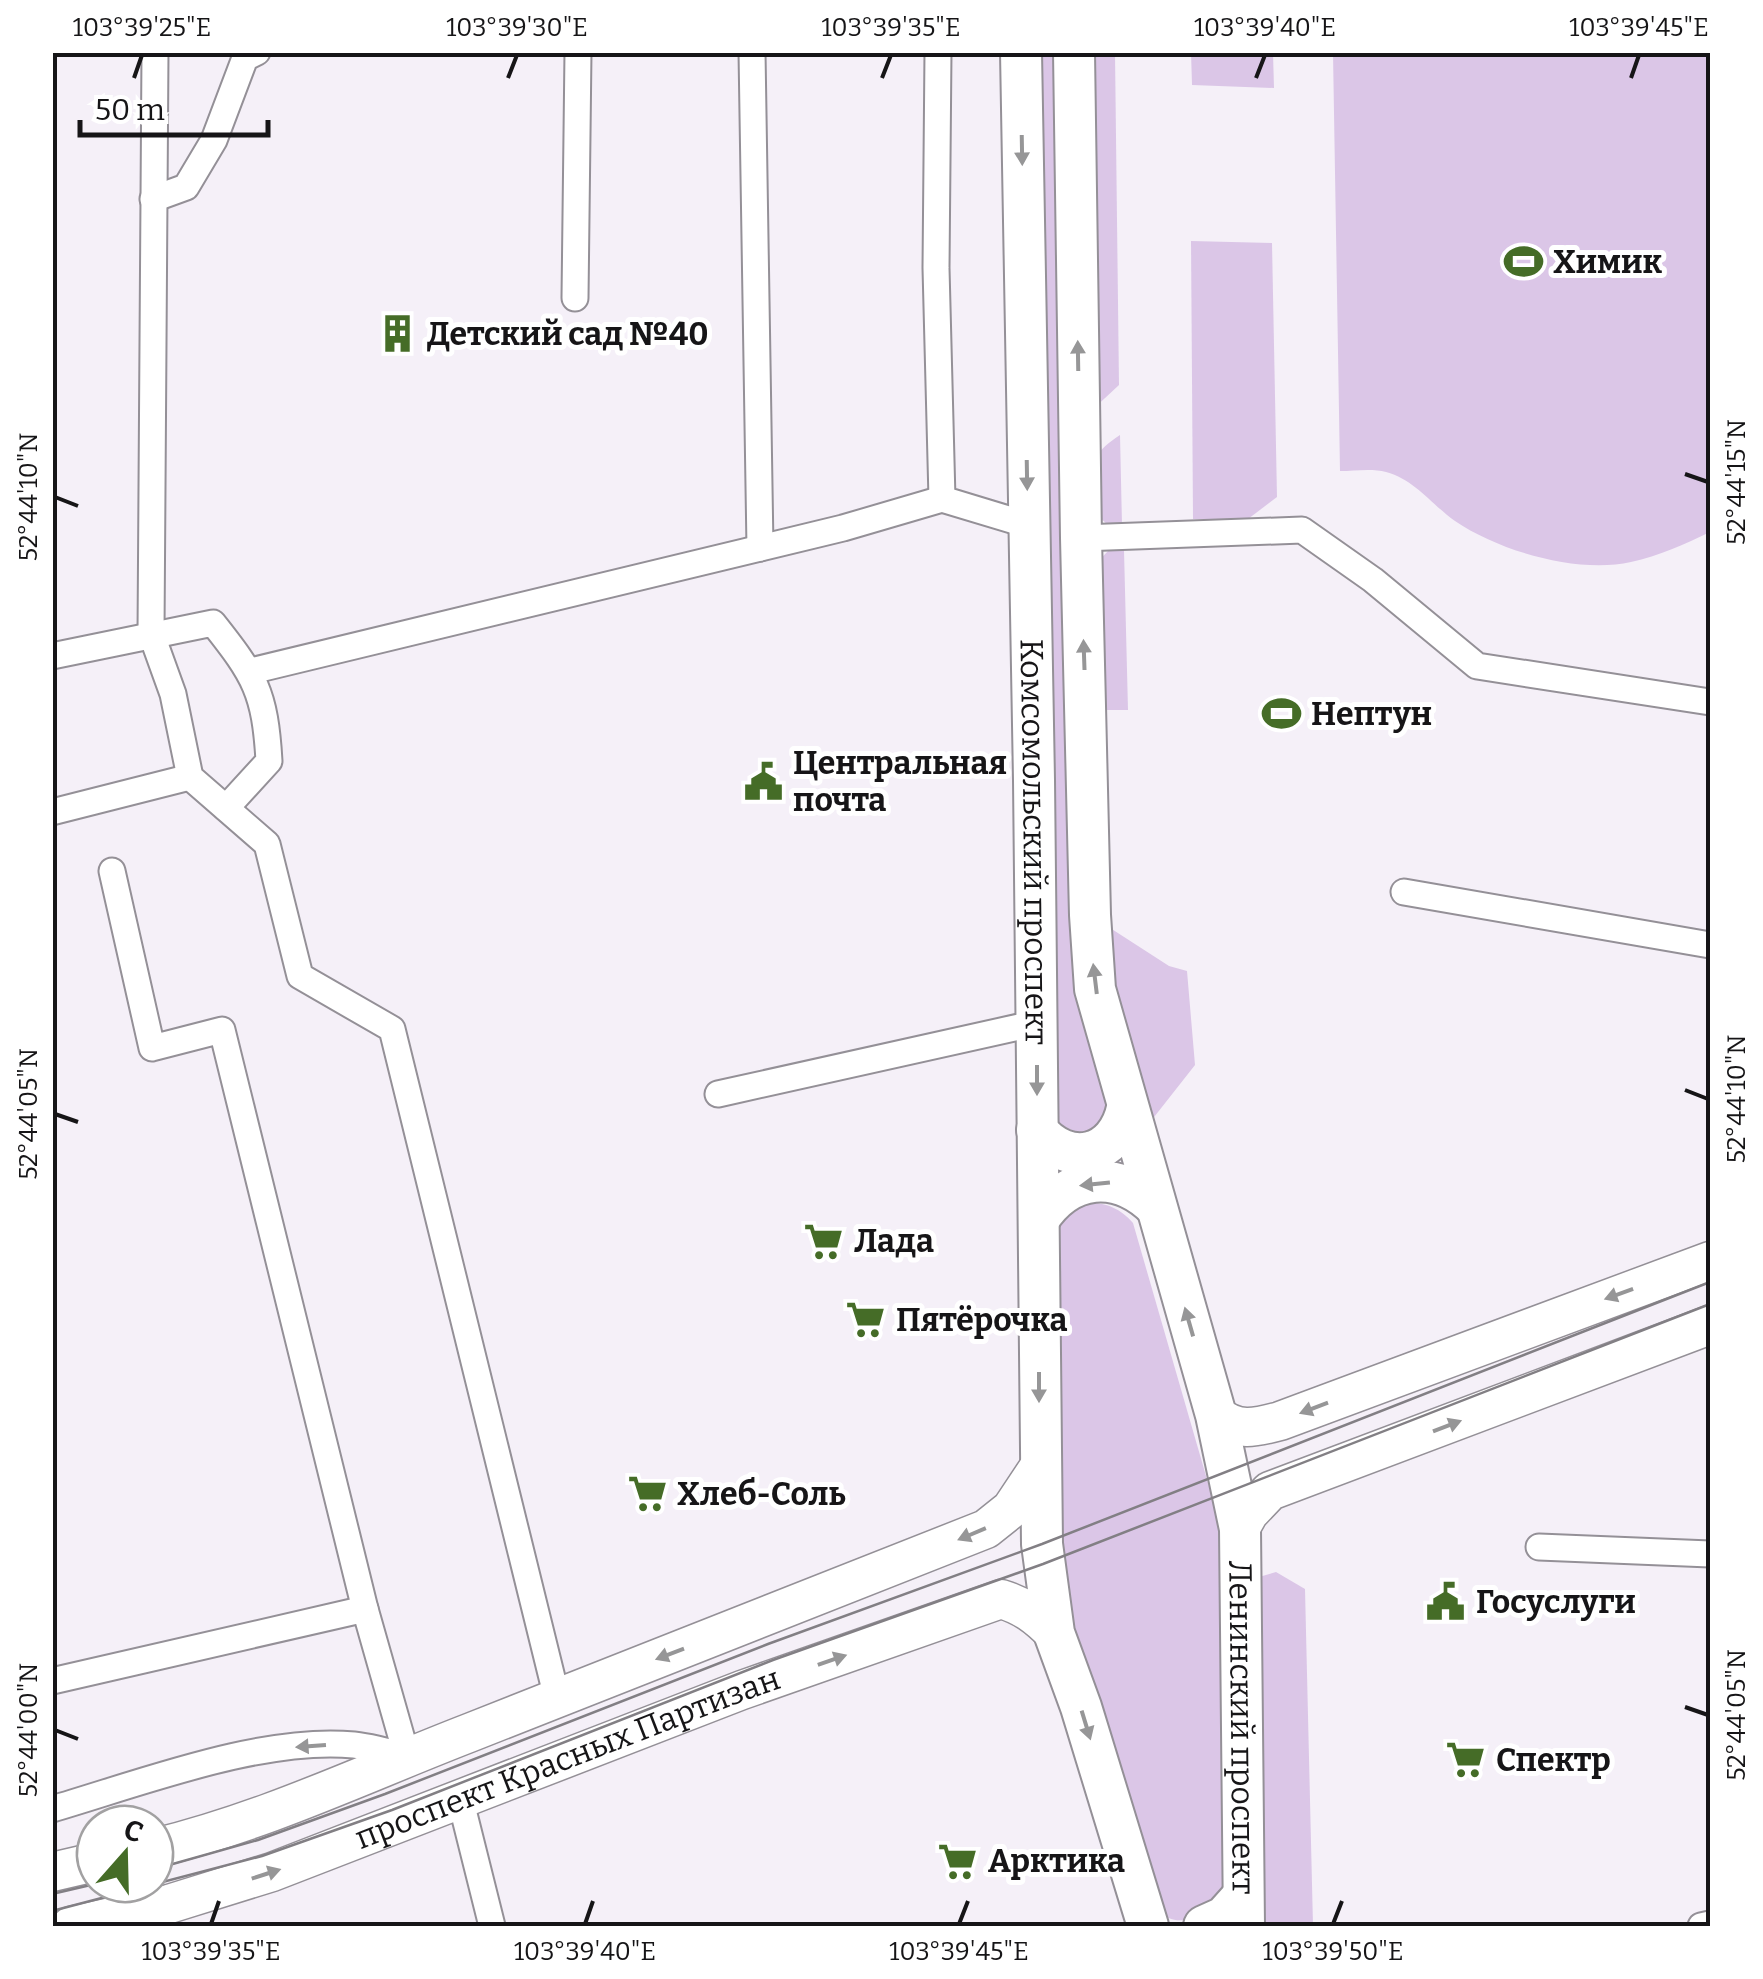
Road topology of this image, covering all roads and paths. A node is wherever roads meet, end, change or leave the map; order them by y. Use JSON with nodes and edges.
{"nodes":[{"id":1,"x":155,"y":52,"type":"edge"},
{"id":2,"x":257,"y":52,"type":"edge"},
{"id":3,"x":578,"y":52,"type":"edge"},
{"id":4,"x":752,"y":52,"type":"edge"},
{"id":5,"x":938,"y":52,"type":"edge"},
{"id":6,"x":1021,"y":52,"type":"edge"},
{"id":7,"x":1074,"y":52,"type":"edge"},
{"id":8,"x":153,"y":198,"type":"junction"},
{"id":9,"x":575,"y":298,"type":"dead end"},
{"id":10,"x":942,"y":499,"type":"junction"},
{"id":11,"x":1028,"y":525,"type":"junction"},
{"id":12,"x":1081,"y":538,"type":"junction"},
{"id":13,"x":760,"y":548,"type":"junction"},
{"id":14,"x":151,"y":634,"type":"junction"},
{"id":15,"x":52,"y":656,"type":"edge"},
{"id":16,"x":251,"y":671,"type":"junction"},
{"id":17,"x":1710,"y":702,"type":"edge"},
{"id":18,"x":190,"y":777,"type":"junction"},
{"id":19,"x":226,"y":808,"type":"junction"},
{"id":20,"x":52,"y":812,"type":"edge"},
{"id":21,"x":112,"y":870,"type":"dead end"},
{"id":22,"x":1404,"y":892,"type":"dead end"},
{"id":23,"x":1710,"y":946,"type":"edge"},
{"id":24,"x":1037,"y":1023,"type":"junction"},
{"id":25,"x":718,"y":1094,"type":"dead end"},
{"id":26,"x":1127,"y":1108,"type":"junction"},
{"id":27,"x":1037,"y":1130,"type":"junction"},
{"id":28,"x":1156,"y":1207,"type":"junction"},
{"id":29,"x":1039,"y":1219,"type":"junction"},
{"id":30,"x":1710,"y":1261,"type":"edge"},
{"id":31,"x":1710,"y":1325,"type":"edge"},
{"id":32,"x":1216,"y":1416,"type":"junction"},
{"id":33,"x":1040,"y":1467,"type":"junction"},
{"id":34,"x":1240,"y":1529,"type":"junction"},
{"id":35,"x":1538,"y":1547,"type":"dead end"},
{"id":36,"x":1710,"y":1554,"type":"edge"},
{"id":37,"x":365,"y":1609,"type":"junction"},
{"id":38,"x":1054,"y":1632,"type":"junction"},
{"id":39,"x":52,"y":1681,"type":"edge"},
{"id":40,"x":557,"y":1698,"type":"junction"},
{"id":41,"x":407,"y":1757,"type":"junction"},
{"id":42,"x":460,"y":1802,"type":"junction"},
{"id":43,"x":52,"y":1808,"type":"edge"},
{"id":44,"x":175,"y":1843,"type":"edge"},
{"id":45,"x":1242,"y":1912,"type":"edge"},
{"id":46,"x":1152,"y":1924,"type":"edge"},
{"id":47,"x":1710,"y":1924,"type":"edge"},
{"id":48,"x":71,"y":1926,"type":"edge"},
{"id":49,"x":492,"y":1926,"type":"edge"},
{"id":50,"x":1204,"y":1926,"type":"edge"},
{"id":51,"x":1701,"y":1926,"type":"edge"}],
"edges":[{"from":1,"to":8,"type":"street"},
{"from":2,"to":8,"type":"street"},
{"from":3,"to":9,"type":"street"},
{"from":4,"to":13,"type":"street"},
{"from":5,"to":10,"type":"street"},
{"from":6,"to":11,"type":"main road","name":"Комсомольский проспект","one_way":true},
{"from":12,"to":7,"type":"main road","name":"Комсомольский проспект","one_way":true},
{"from":8,"to":14,"type":"street"},
{"from":10,"to":11,"type":"street"},
{"from":10,"to":13,"type":"street"},
{"from":11,"to":24,"type":"main road","name":"Комсомольский проспект"},
{"from":12,"to":17,"type":"street"},
{"from":26,"to":12,"type":"main road","name":"Комсомольский проспект","one_way":true},
{"from":13,"to":16,"type":"street"},
{"from":14,"to":15,"type":"street"},
{"from":14,"to":16,"type":"street"},
{"from":14,"to":18,"type":"street"},
{"from":16,"to":19,"type":"street"},
{"from":18,"to":19,"type":"street"},
{"from":18,"to":20,"type":"street"},
{"from":19,"to":40,"type":"street"},
{"from":21,"to":37,"type":"street"},
{"from":22,"to":23,"type":"street"},
{"from":24,"to":25,"type":"street"},
{"from":24,"to":27,"type":"main road","name":"Комсомольский проспект","one_way":true},
{"from":26,"to":27,"type":"main road"},
{"from":26,"to":28,"type":"main road","name":"Комсомольский проспект"},
{"from":27,"to":29,"type":"main road","name":"Комсомольский проспект"},
{"from":28,"to":29,"type":"main road","one_way":true},
{"from":32,"to":28,"type":"main road","name":"Комсомольский проспект","one_way":true},
{"from":29,"to":33,"type":"main road","name":"Комсомольский проспект","one_way":true},
{"from":30,"to":32,"type":"main road","one_way":true},
{"from":34,"to":31,"type":"main road","one_way":true},
{"from":32,"to":34,"type":"main road","name":"Комсомольский проспект"},
{"from":33,"to":38,"type":"main road","name":"Комсомольский проспект"},
{"from":33,"to":40,"type":"main road","name":"проспект Красных Партизан","one_way":true},
{"from":34,"to":45,"type":"main road","name":"Ленинский проспект"},
{"from":35,"to":36,"type":"street"},
{"from":37,"to":39,"type":"street"},
{"from":37,"to":41,"type":"street"},
{"from":42,"to":38,"type":"main road","name":"проспект Красных Партизан","one_way":true},
{"from":38,"to":46,"type":"main road","one_way":true},
{"from":40,"to":41,"type":"main road","name":"проспект Красных Партизан"},
{"from":41,"to":43,"type":"street","one_way":true},
{"from":41,"to":44,"type":"main road","name":"проспект Красных Партизан"},
{"from":48,"to":42,"type":"main road","name":"проспект Красных Партизан","one_way":true},
{"from":42,"to":49,"type":"street"},
{"from":45,"to":50,"type":"main road"},
{"from":47,"to":51,"type":"street"}]}
